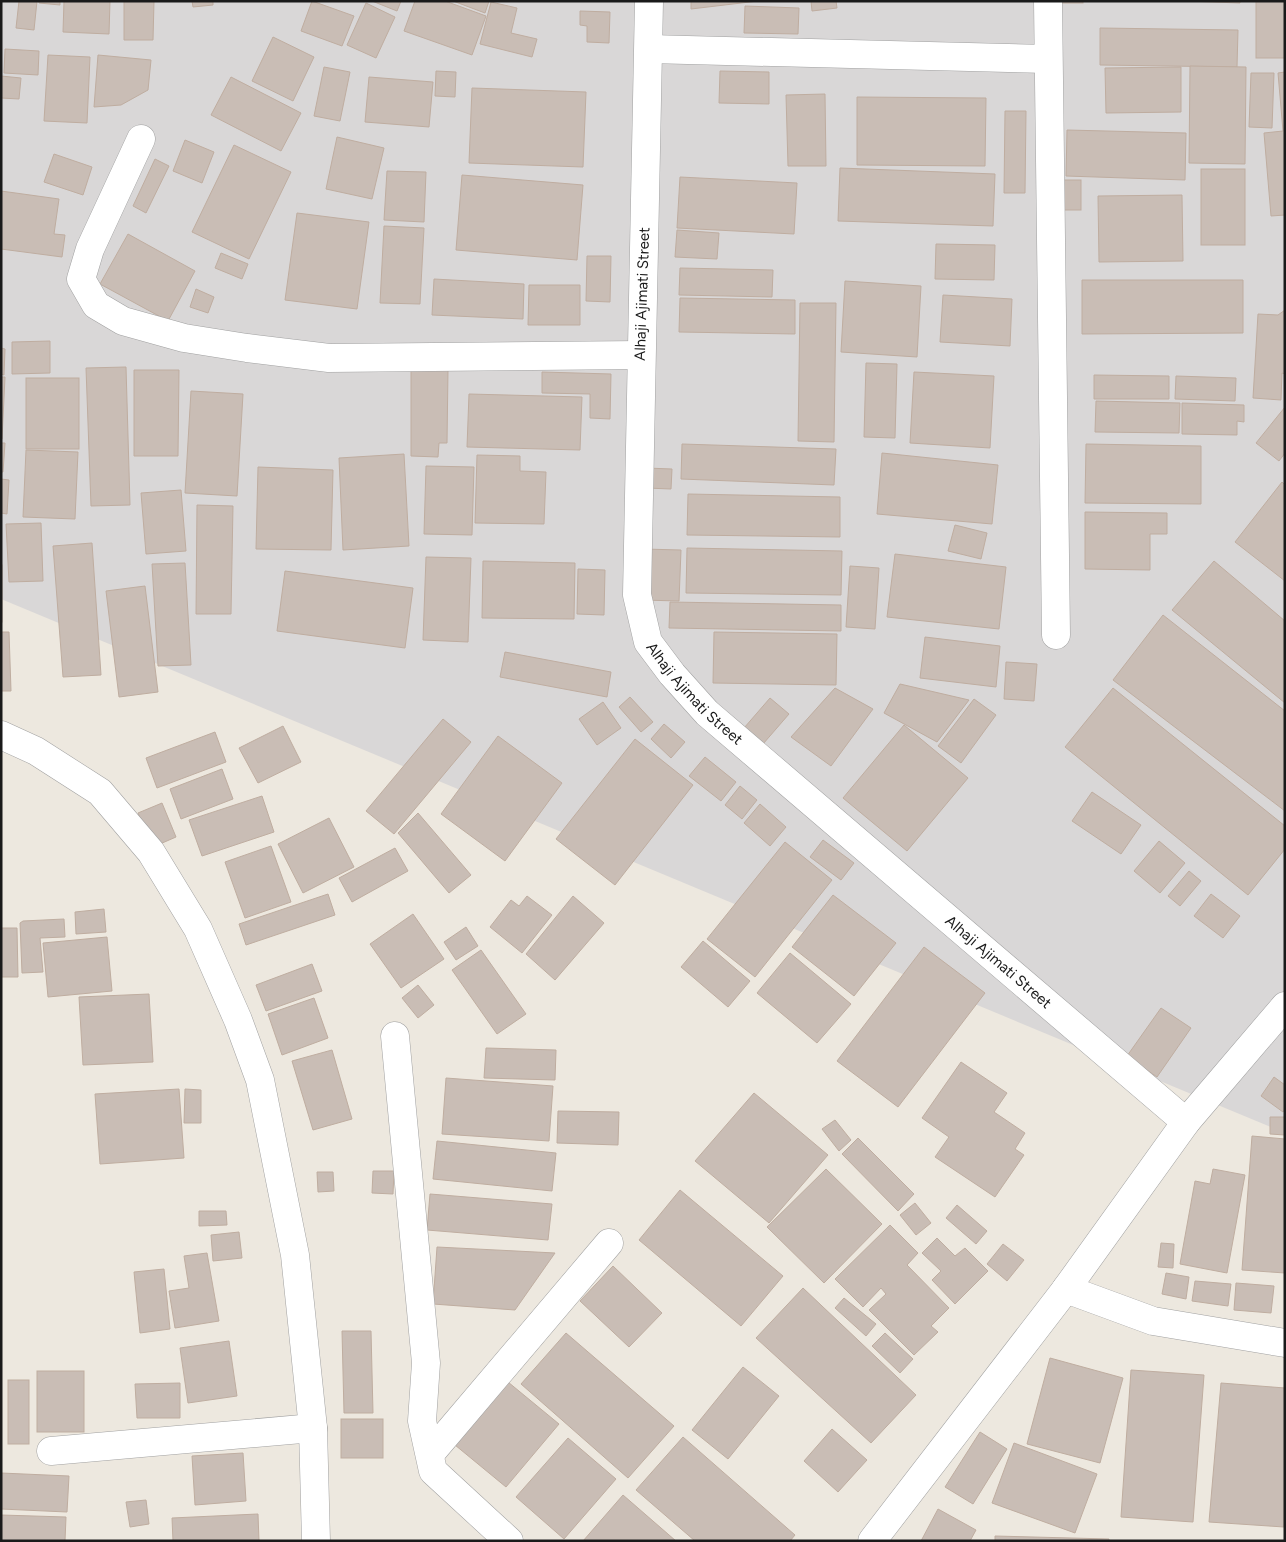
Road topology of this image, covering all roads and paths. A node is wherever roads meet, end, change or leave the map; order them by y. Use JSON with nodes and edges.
{"nodes":[{"id":1,"x":649,"y":1,"type":"edge"},
{"id":2,"x":1048,"y":1,"type":"edge"},
{"id":3,"x":649,"y":49,"type":"junction"},
{"id":4,"x":1048,"y":59,"type":"junction"},
{"id":5,"x":141,"y":139,"type":"dead end"},
{"id":6,"x":641,"y":355,"type":"junction"},
{"id":7,"x":1056,"y":635,"type":"dead end"},
{"id":8,"x":1,"y":735,"type":"edge"},
{"id":9,"x":1285,"y":1006,"type":"edge"},
{"id":10,"x":394,"y":1036,"type":"dead end"},
{"id":11,"x":1186,"y":1122,"type":"junction"},
{"id":12,"x":609,"y":1243,"type":"dead end"},
{"id":13,"x":1066,"y":1289,"type":"junction"},
{"id":14,"x":1285,"y":1343,"type":"edge"},
{"id":15,"x":313,"y":1428,"type":"junction"},
{"id":16,"x":51,"y":1451,"type":"dead end"},
{"id":17,"x":430,"y":1454,"type":"junction"},
{"id":18,"x":316,"y":1541,"type":"edge"},
{"id":19,"x":509,"y":1541,"type":"edge"},
{"id":20,"x":872,"y":1541,"type":"edge"}],
"edges":[{"from":1,"to":3,"type":"street","name":"Alhaji Ajimati Street"},
{"from":2,"to":4,"type":"street"},
{"from":3,"to":4,"type":"street"},
{"from":3,"to":6,"type":"street","name":"Alhaji Ajimati Street"},
{"from":4,"to":7,"type":"street"},
{"from":5,"to":6,"type":"street"},
{"from":6,"to":11,"type":"street","name":"Alhaji Ajimati Street"},
{"from":8,"to":15,"type":"street"},
{"from":9,"to":11,"type":"street"},
{"from":10,"to":17,"type":"street"},
{"from":11,"to":13,"type":"street"},
{"from":12,"to":17,"type":"street"},
{"from":13,"to":14,"type":"street"},
{"from":13,"to":20,"type":"street"},
{"from":15,"to":16,"type":"street"},
{"from":15,"to":18,"type":"street"},
{"from":17,"to":19,"type":"street"}]}
